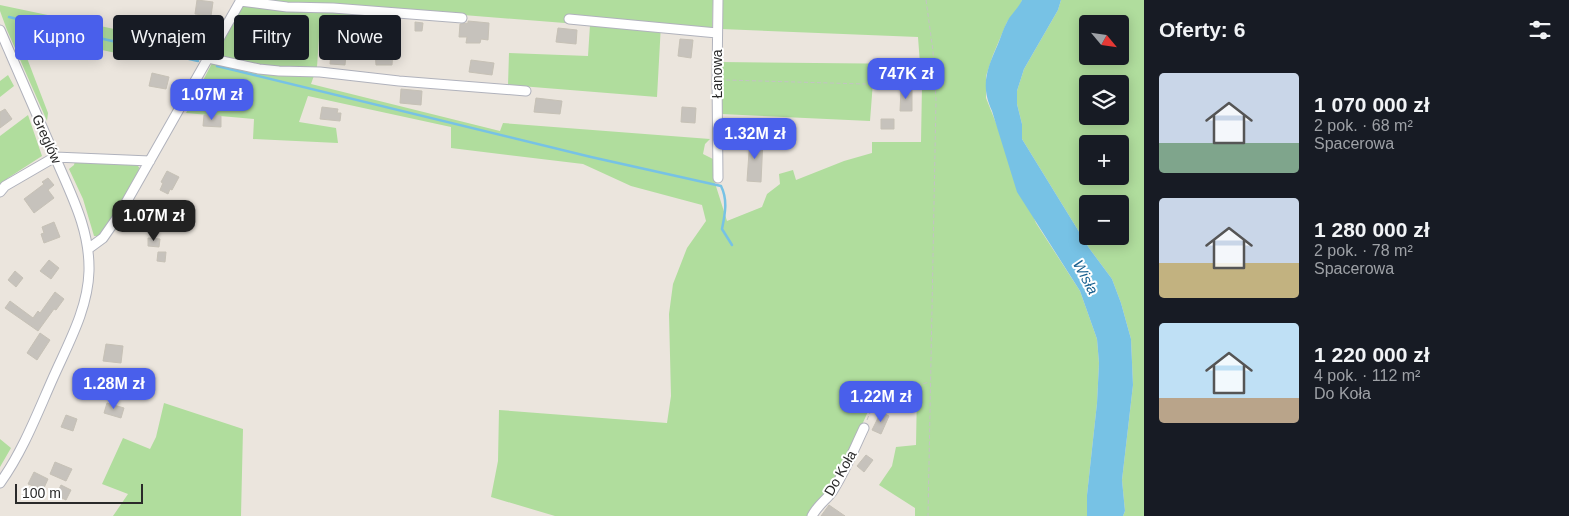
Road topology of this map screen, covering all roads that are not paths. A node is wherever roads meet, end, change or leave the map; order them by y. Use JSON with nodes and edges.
{"nodes":[{"id":1,"x":241,"y":0,"type":"edge"},
{"id":2,"x":718,"y":0,"type":"edge"},
{"id":3,"x":462,"y":18,"type":"dead end"},
{"id":4,"x":569,"y":19,"type":"dead end"},
{"id":5,"x":0,"y":30,"type":"edge"},
{"id":6,"x":224,"y":30,"type":"edge"},
{"id":7,"x":717,"y":33,"type":"junction"},
{"id":8,"x":207,"y":60,"type":"edge"},
{"id":9,"x":218,"y":60,"type":"edge"},
{"id":10,"x":526,"y":91,"type":"dead end"},
{"id":11,"x":55,"y":157,"type":"junction"},
{"id":12,"x":150,"y":161,"type":"junction"},
{"id":13,"x":718,"y":178,"type":"dead end"},
{"id":14,"x":0,"y":192,"type":"edge"},
{"id":15,"x":88,"y":249,"type":"junction"},
{"id":16,"x":864,"y":428,"type":"road end"},
{"id":17,"x":0,"y":483,"type":"edge"},
{"id":18,"x":812,"y":516,"type":"edge"}],
"edges":[{"from":1,"to":3,"type":"street"},
{"from":1,"to":6,"type":"street"},
{"from":2,"to":7,"type":"street","name":"Łanowa"},
{"from":4,"to":7,"type":"street"},
{"from":5,"to":11,"type":"street","name":"Greglów"},
{"from":7,"to":13,"type":"street","name":"Łanowa"},
{"from":8,"to":12,"type":"street"},
{"from":9,"to":10,"type":"street"},
{"from":11,"to":12,"type":"street"},
{"from":11,"to":14,"type":"street"},
{"from":11,"to":15,"type":"street","name":"Greglów"},
{"from":12,"to":15,"type":"street"},
{"from":15,"to":17,"type":"street","name":"Greglów"},
{"from":16,"to":18,"type":"street","name":"Do Koła"}]}
